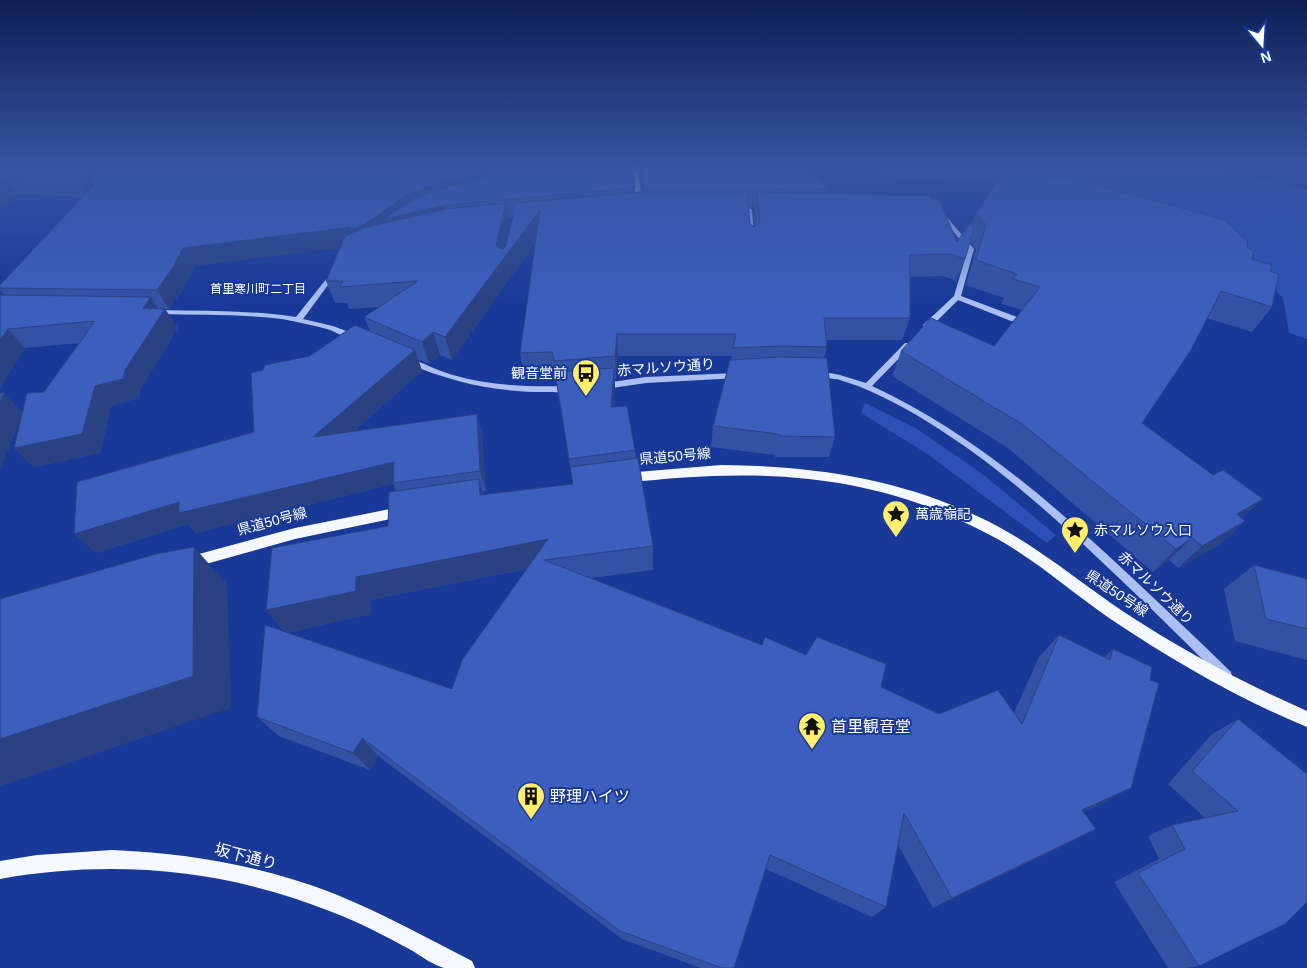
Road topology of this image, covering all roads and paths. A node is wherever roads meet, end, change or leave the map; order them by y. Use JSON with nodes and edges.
{"nodes":[{"id":1,"x":749,"y":211,"type":"edge"},
{"id":2,"x":938,"y":211,"type":"edge"},
{"id":3,"x":752,"y":245,"type":"edge"},
{"id":4,"x":339,"y":265,"type":"edge"},
{"id":5,"x":957,"y":297,"type":"junction"},
{"id":6,"x":150,"y":312,"type":"edge"},
{"id":7,"x":299,"y":319,"type":"junction"},
{"id":8,"x":1014,"y":319,"type":"edge"},
{"id":9,"x":917,"y":336,"type":"edge"},
{"id":10,"x":367,"y":342,"type":"edge"},
{"id":11,"x":911,"y":342,"type":"edge"},
{"id":12,"x":402,"y":358,"type":"edge"},
{"id":13,"x":809,"y":374,"type":"edge"},
{"id":14,"x":746,"y":375,"type":"edge"},
{"id":15,"x":593,"y":387,"type":"edge"},
{"id":16,"x":867,"y":387,"type":"junction"},
{"id":17,"x":578,"y":388,"type":"edge"},
{"id":18,"x":615,"y":480,"type":"edge"},
{"id":19,"x":420,"y":508,"type":"edge"},
{"id":20,"x":175,"y":568,"type":"edge"},
{"id":21,"x":1237,"y":685,"type":"junction"},
{"id":22,"x":1307,"y":719,"type":"edge"},
{"id":23,"x":0,"y":870,"type":"edge"},
{"id":24,"x":464,"y":968,"type":"edge"}],
"edges":[{"from":1,"to":3,"type":"street"},
{"from":2,"to":5,"type":"street"},
{"from":4,"to":7,"type":"street"},
{"from":5,"to":8,"type":"street"},
{"from":5,"to":9,"type":"street"},
{"from":6,"to":7,"type":"street"},
{"from":7,"to":10,"type":"street"},
{"from":11,"to":16,"type":"street"},
{"from":12,"to":17,"type":"street"},
{"from":13,"to":16,"type":"street","name":"赤マルソウ通り"},
{"from":14,"to":15,"type":"street","name":"赤マルソウ通り"},
{"from":16,"to":21,"type":"street","name":"赤マルソウ通り"},
{"from":18,"to":21,"type":"main road","name":"県道50号線"},
{"from":19,"to":20,"type":"main road","name":"県道50号線"},
{"from":21,"to":22,"type":"main road","name":"県道50号線"},
{"from":23,"to":24,"type":"main road","name":"坂下通り"}]}
